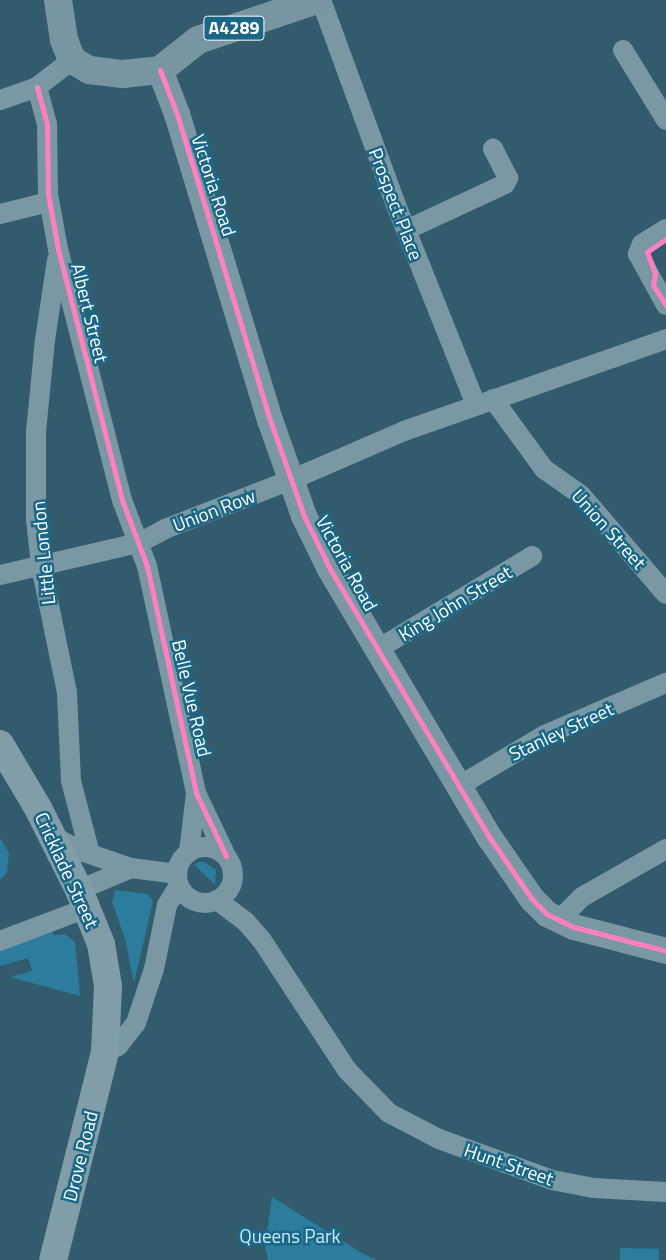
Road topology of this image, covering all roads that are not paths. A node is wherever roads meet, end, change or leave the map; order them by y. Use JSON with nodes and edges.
{"nodes":[{"id":1,"x":58,"y":0,"type":"edge"},
{"id":2,"x":317,"y":0,"type":"edge"},
{"id":3,"x":321,"y":0,"type":"edge"},
{"id":4,"x":623,"y":50,"type":"dead end"},
{"id":5,"x":72,"y":60,"type":"junction"},
{"id":6,"x":160,"y":70,"type":"junction"},
{"id":7,"x":37,"y":87,"type":"junction"},
{"id":8,"x":0,"y":100,"type":"edge"},
{"id":9,"x":666,"y":120,"type":"edge"},
{"id":10,"x":493,"y":149,"type":"dead end"},
{"id":11,"x":49,"y":202,"type":"junction"},
{"id":12,"x":0,"y":214,"type":"edge"},
{"id":13,"x":666,"y":229,"type":"edge"},
{"id":14,"x":406,"y":230,"type":"junction"},
{"id":15,"x":58,"y":248,"type":"junction"},
{"id":16,"x":666,"y":306,"type":"edge"},
{"id":17,"x":666,"y":339,"type":"edge"},
{"id":18,"x":485,"y":402,"type":"junction"},
{"id":19,"x":291,"y":480,"type":"junction"},
{"id":20,"x":139,"y":543,"type":"junction"},
{"id":21,"x":532,"y":556,"type":"dead end"},
{"id":22,"x":41,"y":566,"type":"junction"},
{"id":23,"x":0,"y":575,"type":"edge"},
{"id":24,"x":666,"y":594,"type":"edge"},
{"id":25,"x":378,"y":649,"type":"junction"},
{"id":26,"x":666,"y":683,"type":"edge"},
{"id":27,"x":0,"y":744,"type":"edge"},
{"id":28,"x":460,"y":786,"type":"junction"},
{"id":29,"x":196,"y":793,"type":"junction"},
{"id":30,"x":52,"y":836,"type":"junction"},
{"id":31,"x":666,"y":849,"type":"edge"},
{"id":32,"x":189,"y":852,"type":"junction"},
{"id":33,"x":90,"y":854,"type":"junction"},
{"id":34,"x":226,"y":856,"type":"junction"},
{"id":35,"x":131,"y":868,"type":"junction"},
{"id":36,"x":178,"y":880,"type":"junction"},
{"id":37,"x":83,"y":899,"type":"junction"},
{"id":38,"x":217,"y":900,"type":"junction"},
{"id":39,"x":558,"y":920,"type":"junction"},
{"id":40,"x":0,"y":941,"type":"edge"},
{"id":41,"x":666,"y":951,"type":"edge"},
{"id":42,"x":108,"y":1004,"type":"joint"},
{"id":43,"x":105,"y":1052,"type":"junction"},
{"id":44,"x":666,"y":1192,"type":"edge"},
{"id":45,"x":53,"y":1260,"type":"edge"}],
"edges":[{"from":1,"to":5,"type":"main road"},
{"from":2,"to":6,"type":"main road","number":"A4289"},
{"from":3,"to":14,"type":"street","name":"Prospect Place"},
{"from":4,"to":9,"type":"street"},
{"from":5,"to":6,"type":"main road"},
{"from":5,"to":7,"type":"street"},
{"from":6,"to":19,"type":"street","name":"Victoria Road"},
{"from":7,"to":8,"type":"street"},
{"from":7,"to":11,"type":"street","name":"Albert Street"},
{"from":10,"to":14,"type":"street"},
{"from":11,"to":12,"type":"street"},
{"from":11,"to":15,"type":"street","name":"Albert Street"},
{"from":13,"to":16,"type":"street"},
{"from":14,"to":18,"type":"street","name":"Prospect Place"},
{"from":15,"to":20,"type":"street","name":"Albert Street"},
{"from":15,"to":22,"type":"street","name":"Little London"},
{"from":17,"to":18,"type":"street"},
{"from":18,"to":19,"type":"street"},
{"from":18,"to":24,"type":"street","name":"Union Street"},
{"from":19,"to":20,"type":"street","name":"Union Row"},
{"from":19,"to":25,"type":"street","name":"Victoria Road"},
{"from":20,"to":22,"type":"street","name":"Union Row"},
{"from":20,"to":29,"type":"street","name":"Belle Vue Road"},
{"from":21,"to":25,"type":"street","name":"King John Street"},
{"from":22,"to":23,"type":"street","name":"Union Row"},
{"from":22,"to":33,"type":"street","name":"Little London"},
{"from":25,"to":28,"type":"street","name":"Victoria Road"},
{"from":26,"to":28,"type":"street","name":"Stanley Street"},
{"from":27,"to":30,"type":"main road","name":"Cricklade Street"},
{"from":28,"to":39,"type":"street","name":"Victoria Road"},
{"from":29,"to":32,"type":"street","name":"Belle Vue Road"},
{"from":29,"to":34,"type":"street","name":"Belle Vue Road"},
{"from":30,"to":33,"type":"street"},
{"from":30,"to":37,"type":"main road","name":"Cricklade Street"},
{"from":31,"to":39,"type":"street"},
{"from":32,"to":34,"type":"street"},
{"from":32,"to":36,"type":"street","name":"Belle Vue Road"},
{"from":33,"to":35,"type":"street"},
{"from":34,"to":38,"type":"street","name":"Belle Vue Road"},
{"from":35,"to":36,"type":"street"},
{"from":35,"to":37,"type":"street"},
{"from":36,"to":38,"type":"street"},
{"from":36,"to":43,"type":"street"},
{"from":37,"to":40,"type":"street"},
{"from":37,"to":42,"type":"main road","name":"Cricklade Street"},
{"from":38,"to":44,"type":"street","name":"Hunt Street"},
{"from":39,"to":41,"type":"street","name":"Victoria Road"},
{"from":42,"to":43,"type":"main road","name":"Drove Road"},
{"from":43,"to":45,"type":"main road","name":"Drove Road"}]}
